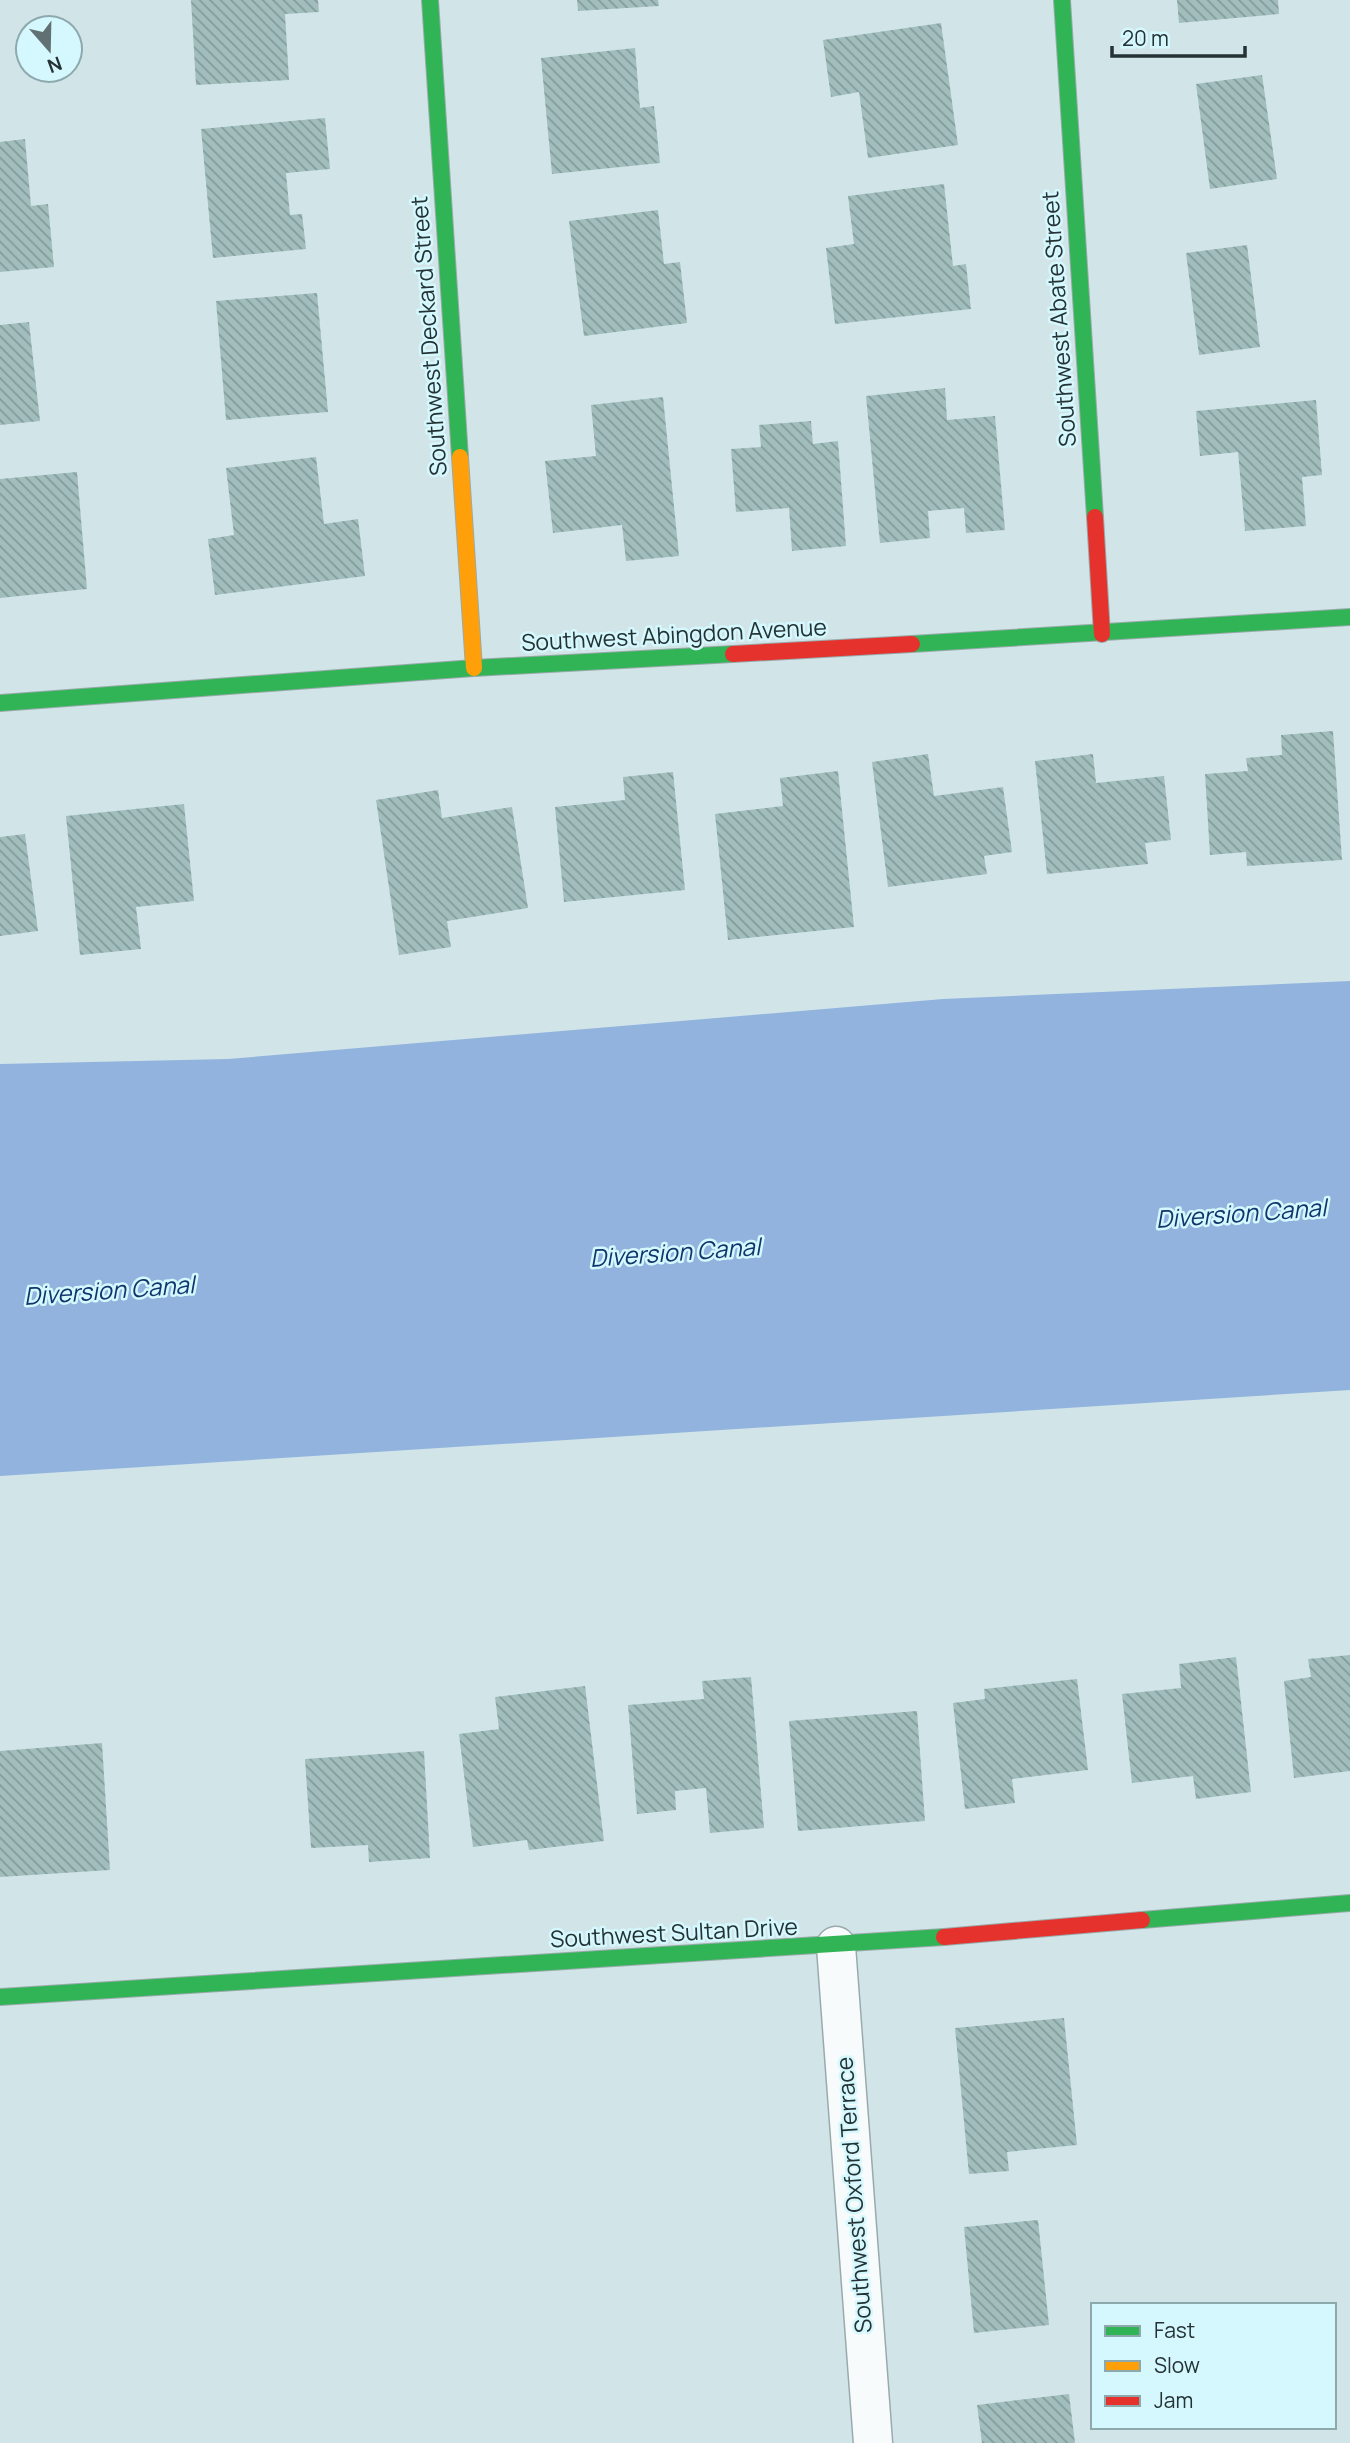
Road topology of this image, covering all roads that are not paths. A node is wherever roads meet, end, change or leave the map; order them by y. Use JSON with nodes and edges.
{"nodes":[{"id":1,"x":430,"y":0,"type":"edge"},
{"id":2,"x":1062,"y":0,"type":"edge"},
{"id":3,"x":1350,"y":617,"type":"edge"},
{"id":4,"x":1102,"y":635,"type":"junction"},
{"id":5,"x":474,"y":668,"type":"junction"},
{"id":6,"x":0,"y":703,"type":"edge"},
{"id":7,"x":1350,"y":1903,"type":"edge"},
{"id":8,"x":835,"y":1946,"type":"junction"},
{"id":9,"x":0,"y":1997,"type":"edge"},
{"id":10,"x":873,"y":2443,"type":"edge"}],
"edges":[{"from":1,"to":5,"type":"street","name":"Southwest Deckard Street"},
{"from":2,"to":4,"type":"street","name":"Southwest Abate Street"},
{"from":3,"to":4,"type":"street","name":"Southwest Abingdon Avenue"},
{"from":4,"to":5,"type":"street","name":"Southwest Abingdon Avenue"},
{"from":5,"to":6,"type":"street","name":"Southwest Abingdon Avenue"},
{"from":7,"to":8,"type":"street","name":"Southwest Sultan Drive"},
{"from":8,"to":9,"type":"street","name":"Southwest Sultan Drive"},
{"from":8,"to":10,"type":"street","name":"Southwest Oxford Terrace"}]}
